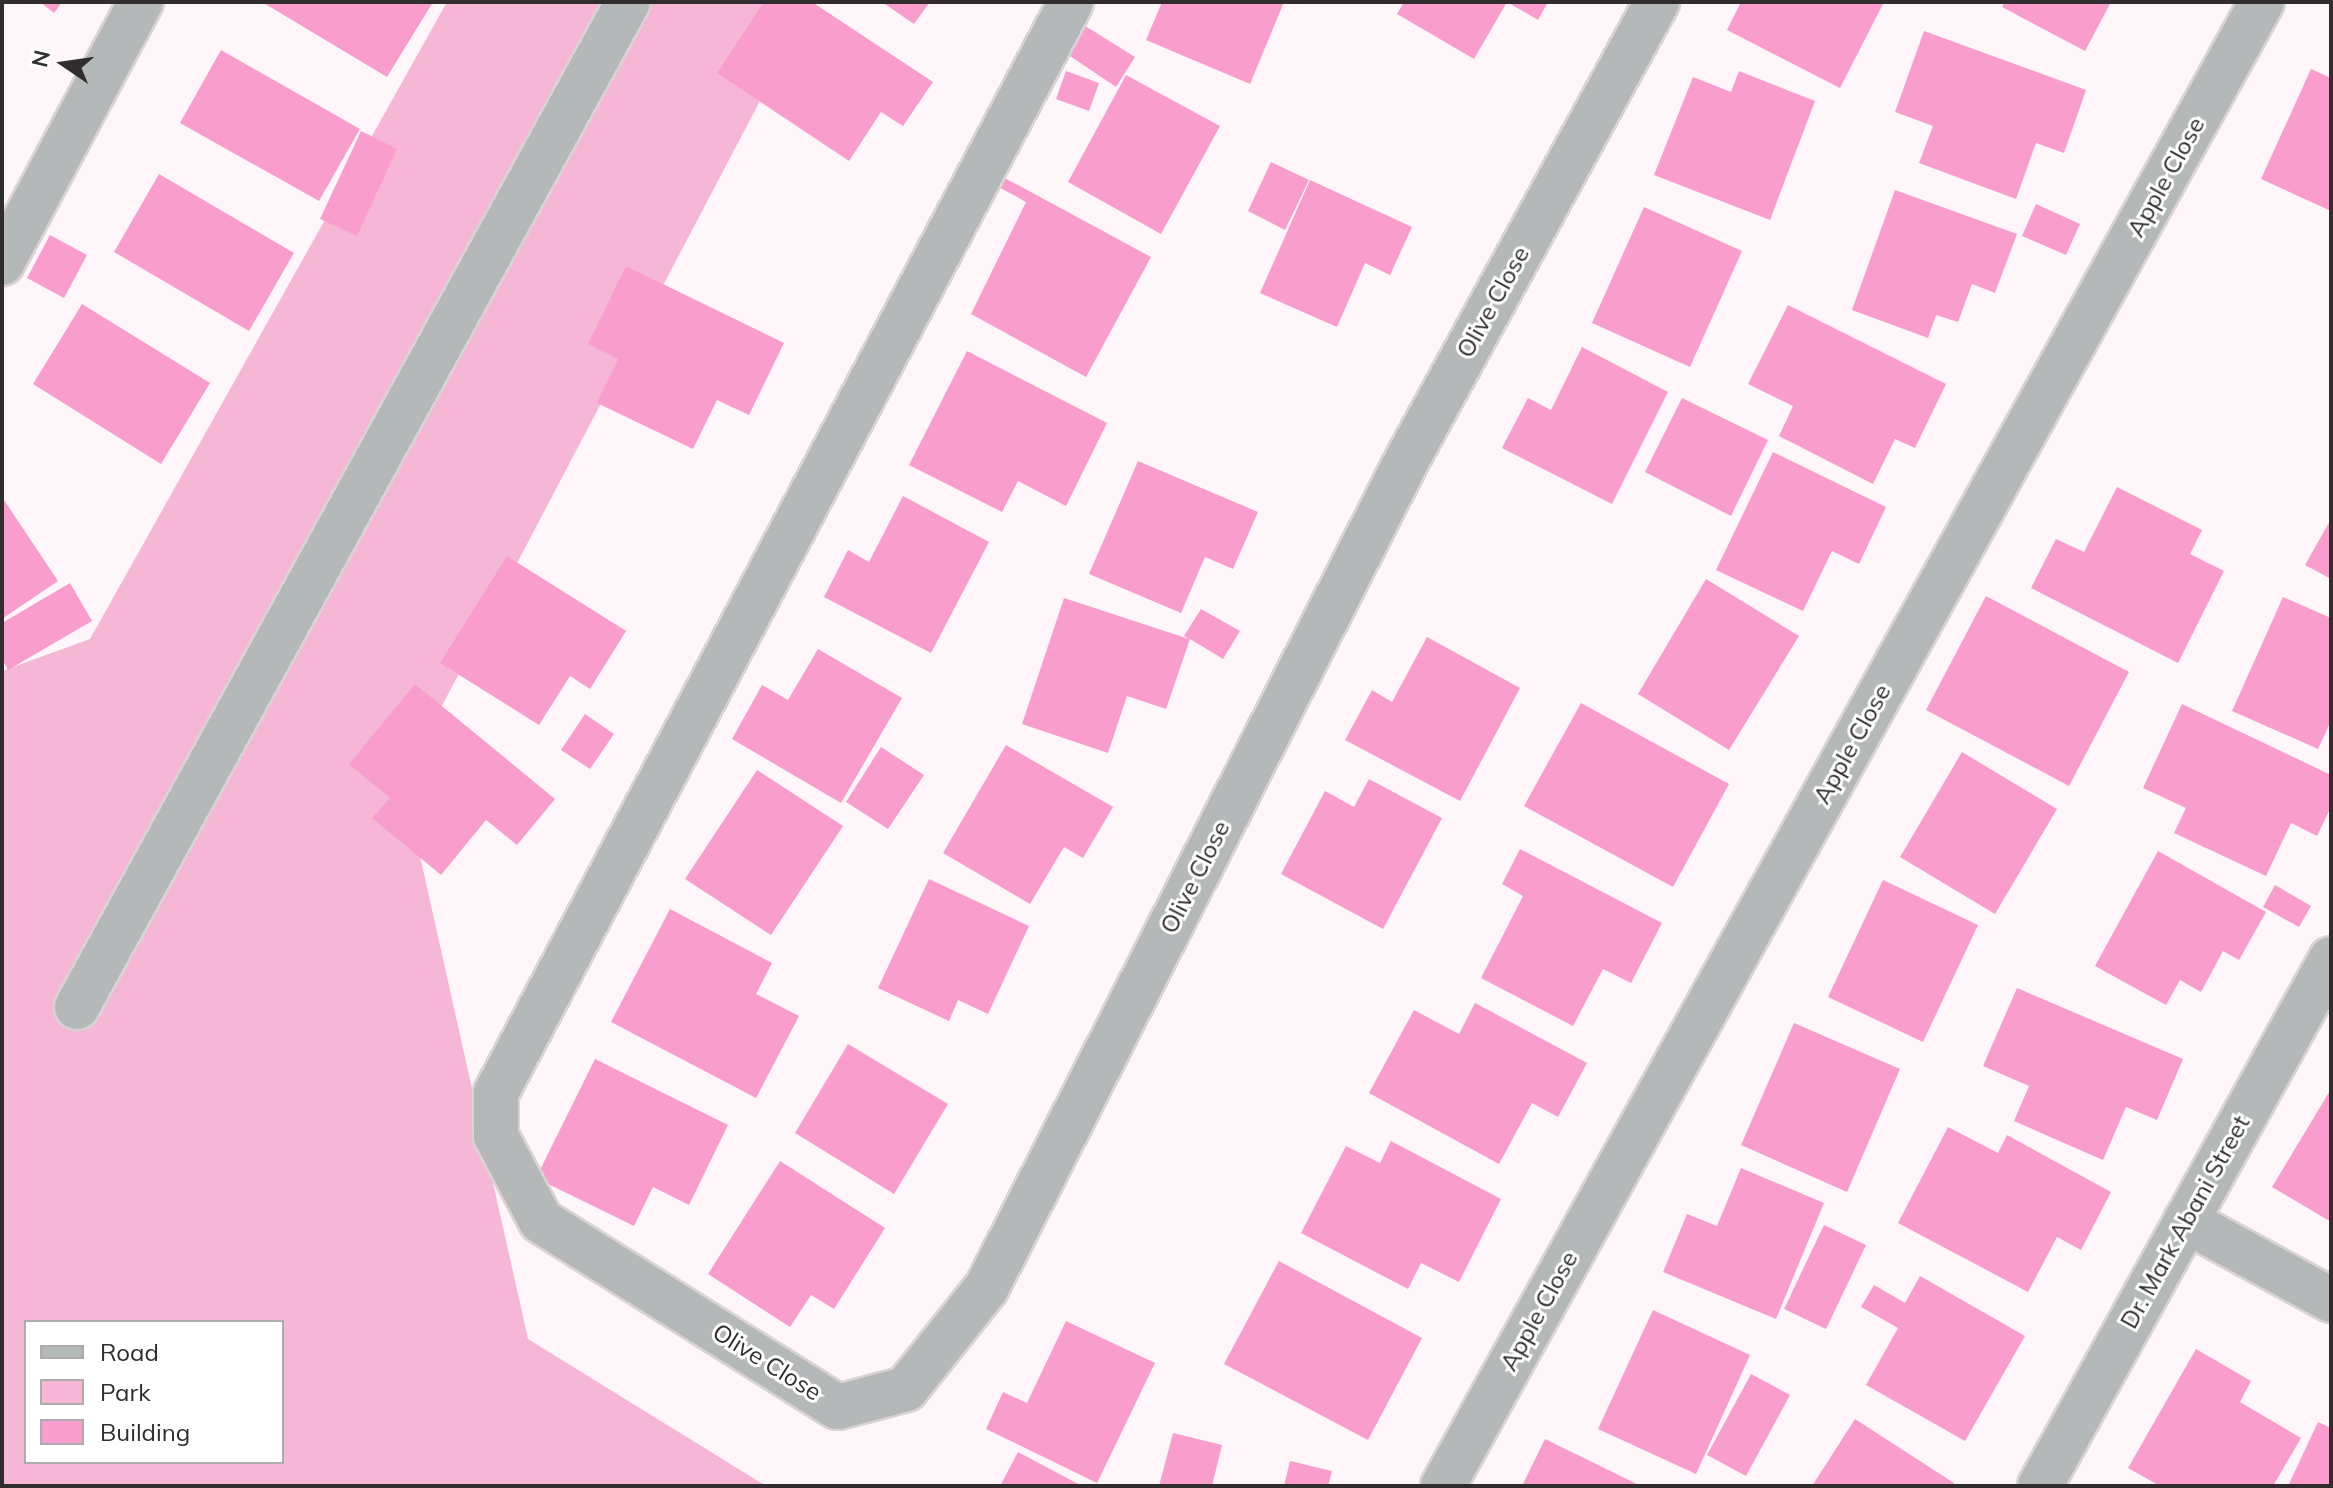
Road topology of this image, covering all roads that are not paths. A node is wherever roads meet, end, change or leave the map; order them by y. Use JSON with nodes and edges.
{"nodes":[{"id":1,"x":141,"y":2,"type":"edge"},
{"id":2,"x":628,"y":2,"type":"edge"},
{"id":3,"x":1071,"y":2,"type":"edge"},
{"id":4,"x":1657,"y":2,"type":"edge"},
{"id":5,"x":2262,"y":2,"type":"edge"},
{"id":6,"x":2,"y":263,"type":"edge"},
{"id":7,"x":2331,"y":959,"type":"edge"},
{"id":8,"x":77,"y":1007,"type":"dead end"},
{"id":9,"x":2186,"y":1221,"type":"junction"},
{"id":10,"x":2331,"y":1300,"type":"edge"},
{"id":11,"x":1443,"y":1486,"type":"edge"},
{"id":12,"x":2040,"y":1486,"type":"edge"}],
"edges":[{"from":1,"to":6,"type":"street"},
{"from":2,"to":8,"type":"street"},
{"from":3,"to":4,"type":"street","name":"Olive Close"},
{"from":5,"to":11,"type":"street","name":"Apple Close"},
{"from":7,"to":9,"type":"street","name":"Dr. Mark Abani Street"},
{"from":9,"to":10,"type":"street"},
{"from":9,"to":12,"type":"street","name":"Dr. Mark Abani Street"}]}
